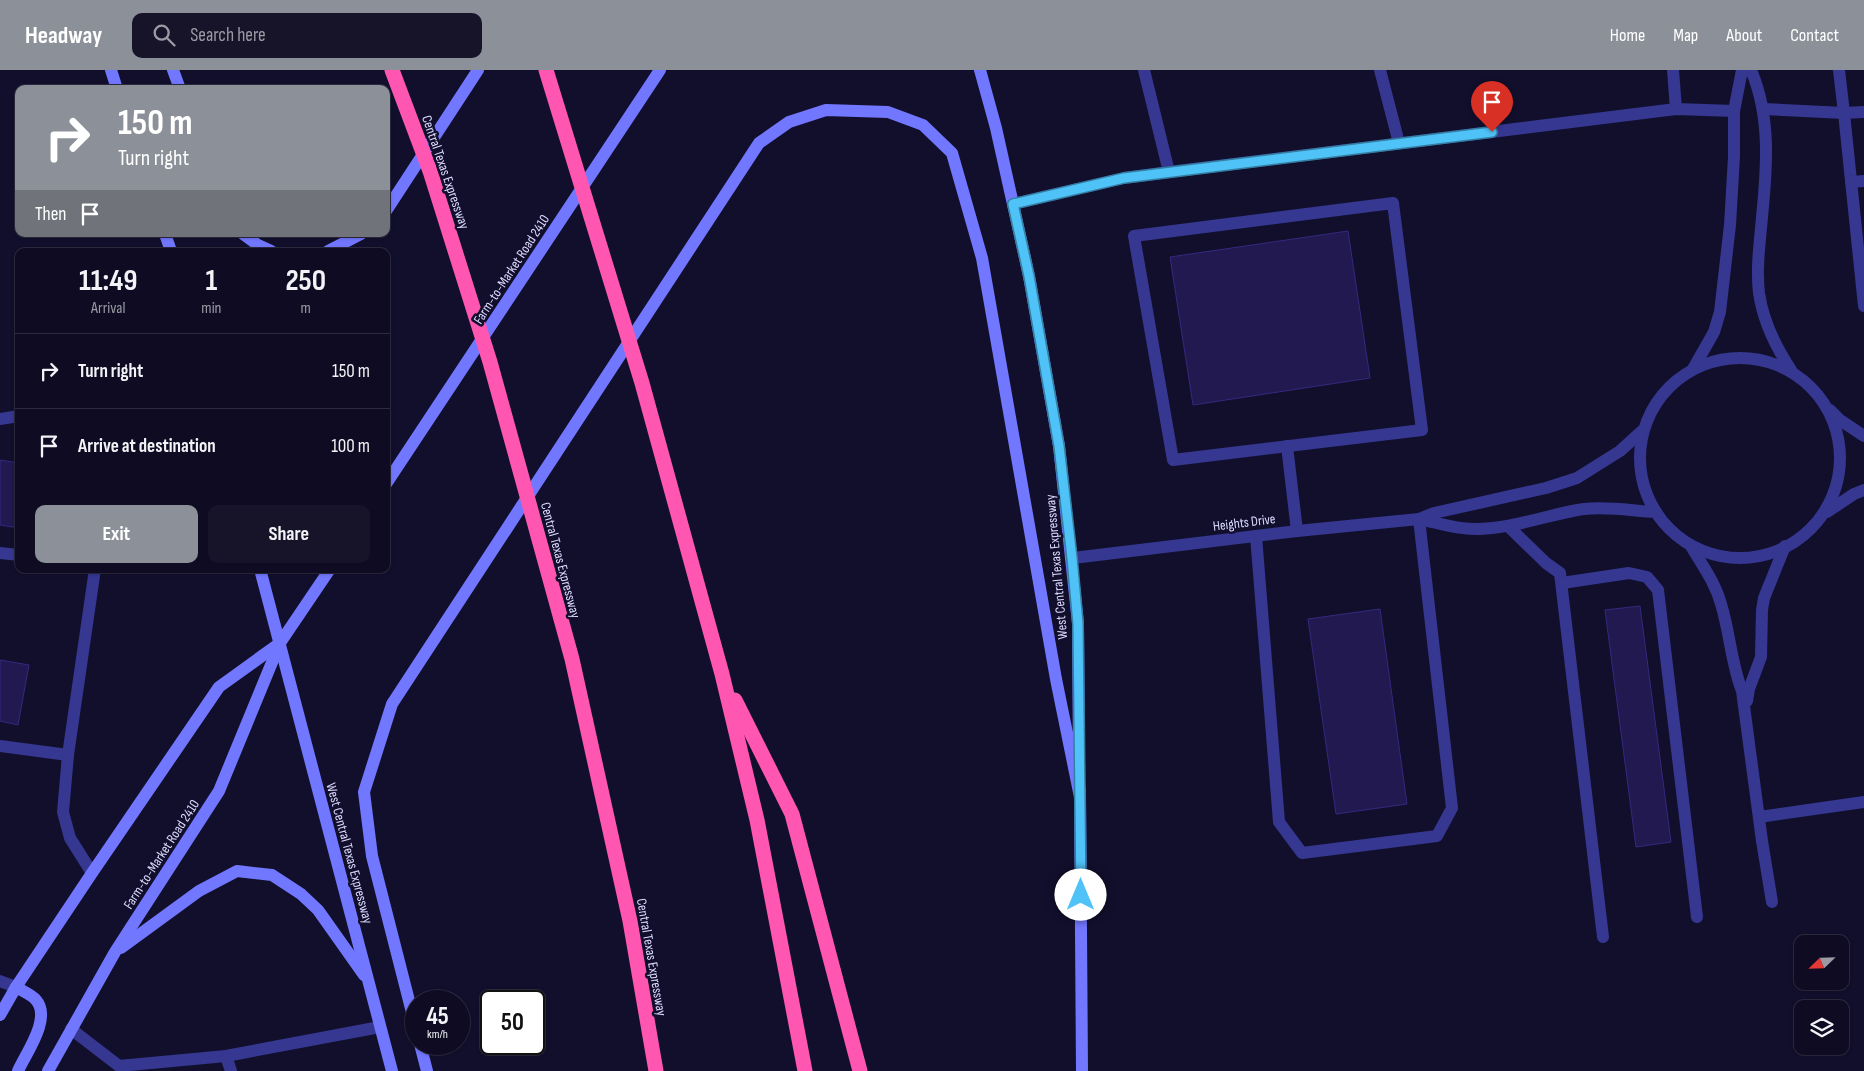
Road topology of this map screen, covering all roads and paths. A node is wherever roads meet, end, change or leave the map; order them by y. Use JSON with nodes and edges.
{"nodes":[{"id":1,"x":111,"y":70,"type":"edge"},
{"id":2,"x":173,"y":70,"type":"edge"},
{"id":3,"x":392,"y":70,"type":"edge"},
{"id":4,"x":478,"y":70,"type":"edge"},
{"id":5,"x":546,"y":70,"type":"edge"},
{"id":6,"x":660,"y":70,"type":"edge"},
{"id":7,"x":980,"y":70,"type":"edge"},
{"id":8,"x":1144,"y":70,"type":"edge"},
{"id":9,"x":1380,"y":70,"type":"edge"},
{"id":10,"x":1672,"y":70,"type":"edge"},
{"id":11,"x":1742,"y":70,"type":"edge"},
{"id":12,"x":1751,"y":70,"type":"edge"},
{"id":13,"x":1838,"y":70,"type":"edge"},
{"id":14,"x":116,"y":85,"type":"edge"},
{"id":15,"x":179,"y":85,"type":"edge"},
{"id":16,"x":1676,"y":109,"type":"junction"},
{"id":17,"x":1764,"y":109,"type":"junction"},
{"id":18,"x":1734,"y":111,"type":"junction"},
{"id":19,"x":1864,"y":112,"type":"edge"},
{"id":20,"x":1844,"y":114,"type":"junction"},
{"id":21,"x":1399,"y":144,"type":"junction"},
{"id":22,"x":1169,"y":172,"type":"junction"},
{"id":23,"x":1864,"y":181,"type":"edge"},
{"id":24,"x":1850,"y":182,"type":"junction"},
{"id":25,"x":1013,"y":204,"type":"junction"},
{"id":26,"x":390,"y":205,"type":"edge"},
{"id":27,"x":247,"y":237,"type":"edge"},
{"id":28,"x":354,"y":237,"type":"edge"},
{"id":29,"x":264,"y":248,"type":"edge"},
{"id":30,"x":334,"y":248,"type":"edge"},
{"id":31,"x":1864,"y":306,"type":"edge"},
{"id":32,"x":1693,"y":369,"type":"junction"},
{"id":33,"x":1791,"y":370,"type":"junction"},
{"id":34,"x":1824,"y":404,"type":"junction"},
{"id":35,"x":15,"y":417,"type":"edge"},
{"id":36,"x":0,"y":419,"type":"edge"},
{"id":37,"x":1644,"y":429,"type":"junction"},
{"id":38,"x":1864,"y":436,"type":"edge"},
{"id":39,"x":1287,"y":446,"type":"junction"},
{"id":40,"x":390,"y":478,"type":"edge"},
{"id":41,"x":1864,"y":490,"type":"edge"},
{"id":42,"x":1656,"y":512,"type":"junction"},
{"id":43,"x":1823,"y":515,"type":"junction"},
{"id":44,"x":1419,"y":519,"type":"junction"},
{"id":45,"x":1509,"y":527,"type":"junction"},
{"id":46,"x":1297,"y":531,"type":"junction"},
{"id":47,"x":1256,"y":536,"type":"junction"},
{"id":48,"x":1691,"y":546,"type":"junction"},
{"id":49,"x":1785,"y":546,"type":"junction"},
{"id":50,"x":0,"y":553,"type":"edge"},
{"id":51,"x":15,"y":555,"type":"edge"},
{"id":52,"x":1072,"y":558,"type":"junction"},
{"id":53,"x":94,"y":573,"type":"edge"},
{"id":54,"x":261,"y":573,"type":"edge"},
{"id":55,"x":327,"y":573,"type":"edge"},
{"id":56,"x":1561,"y":578,"type":"junction"},
{"id":57,"x":280,"y":643,"type":"junction"},
{"id":58,"x":722,"y":674,"type":"junction"},
{"id":59,"x":1745,"y":714,"type":"junction"},
{"id":60,"x":0,"y":746,"type":"edge"},
{"id":61,"x":68,"y":755,"type":"junction"},
{"id":62,"x":1080,"y":797,"type":"junction"},
{"id":63,"x":1864,"y":802,"type":"edge"},
{"id":64,"x":1758,"y":816,"type":"junction"},
{"id":65,"x":92,"y":873,"type":"junction"},
{"id":66,"x":1772,"y":902,"type":"dead end"},
{"id":67,"x":1697,"y":917,"type":"dead end"},
{"id":68,"x":1603,"y":936,"type":"dead end"},
{"id":69,"x":115,"y":952,"type":"junction"},
{"id":70,"x":0,"y":981,"type":"edge"},
{"id":71,"x":368,"y":982,"type":"junction"},
{"id":72,"x":16,"y":987,"type":"junction"},
{"id":73,"x":406,"y":990,"type":"edge"},
{"id":74,"x":0,"y":1015,"type":"edge"},
{"id":75,"x":380,"y":1027,"type":"junction"},
{"id":76,"x":71,"y":1029,"type":"junction"},
{"id":77,"x":423,"y":1055,"type":"edge"},
{"id":78,"x":226,"y":1056,"type":"junction"},
{"id":79,"x":119,"y":1069,"type":"edge"},
{"id":80,"x":18,"y":1071,"type":"edge"},
{"id":81,"x":48,"y":1071,"type":"edge"},
{"id":82,"x":231,"y":1071,"type":"edge"},
{"id":83,"x":392,"y":1071,"type":"edge"},
{"id":84,"x":427,"y":1071,"type":"edge"},
{"id":85,"x":656,"y":1071,"type":"edge"},
{"id":86,"x":805,"y":1071,"type":"edge"},
{"id":87,"x":860,"y":1071,"type":"edge"},
{"id":88,"x":1082,"y":1071,"type":"edge"}],
"edges":[{"from":1,"to":14,"type":"main road"},
{"from":2,"to":15,"type":"main road"},
{"from":3,"to":85,"type":"highway","name":"Central Texas Expressway"},
{"from":4,"to":26,"type":"main road"},
{"from":5,"to":58,"type":"highway"},
{"from":6,"to":40,"type":"main road","name":"Farm-to-Market Road 2410"},
{"from":7,"to":25,"type":"main road","name":"West Central Texas Expressway"},
{"from":8,"to":22,"type":"street"},
{"from":9,"to":21,"type":"street"},
{"from":10,"to":16,"type":"street"},
{"from":11,"to":18,"type":"street"},
{"from":12,"to":17,"type":"street"},
{"from":13,"to":20,"type":"street"},
{"from":16,"to":18,"type":"street"},
{"from":16,"to":21,"type":"street"},
{"from":17,"to":20,"type":"street"},
{"from":17,"to":33,"type":"street"},
{"from":18,"to":32,"type":"street"},
{"from":19,"to":20,"type":"street"},
{"from":20,"to":24,"type":"street"},
{"from":21,"to":22,"type":"street"},
{"from":22,"to":25,"type":"street"},
{"from":23,"to":24,"type":"street"},
{"from":24,"to":31,"type":"street"},
{"from":25,"to":52,"type":"main road","name":"West Central Texas Expressway"},
{"from":27,"to":29,"type":"main road"},
{"from":28,"to":30,"type":"main road"},
{"from":32,"to":33,"type":"street"},
{"from":32,"to":37,"type":"street"},
{"from":33,"to":34,"type":"street"},
{"from":34,"to":38,"type":"street"},
{"from":34,"to":43,"type":"street"},
{"from":35,"to":36,"type":"street"},
{"from":37,"to":42,"type":"street"},
{"from":37,"to":44,"type":"street"},
{"from":39,"to":39,"type":"street"},
{"from":39,"to":46,"type":"street"},
{"from":41,"to":43,"type":"street"},
{"from":42,"to":45,"type":"street"},
{"from":42,"to":48,"type":"street"},
{"from":43,"to":49,"type":"street"},
{"from":44,"to":45,"type":"street"},
{"from":44,"to":46,"type":"street","name":"Heights Drive"},
{"from":44,"to":47,"type":"street"},
{"from":45,"to":56,"type":"street"},
{"from":46,"to":47,"type":"street","name":"Heights Drive"},
{"from":47,"to":52,"type":"street","name":"Heights Drive"},
{"from":48,"to":49,"type":"street"},
{"from":48,"to":59,"type":"street"},
{"from":49,"to":59,"type":"street"},
{"from":50,"to":51,"type":"street"},
{"from":52,"to":62,"type":"main road","name":"West Central Texas Expressway"},
{"from":53,"to":61,"type":"street"},
{"from":54,"to":57,"type":"main road","name":"West Central Texas Expressway"},
{"from":55,"to":57,"type":"main road","name":"Farm-to-Market Road 2410"},
{"from":56,"to":67,"type":"street"},
{"from":56,"to":68,"type":"street"},
{"from":57,"to":65,"type":"main road","name":"Farm-to-Market Road 2410"},
{"from":57,"to":69,"type":"main road","name":"Farm-to-Market Road 2410"},
{"from":57,"to":71,"type":"main road","name":"West Central Texas Expressway"},
{"from":58,"to":86,"type":"highway"},
{"from":58,"to":87,"type":"highway"},
{"from":59,"to":64,"type":"street"},
{"from":60,"to":61,"type":"street"},
{"from":61,"to":65,"type":"street"},
{"from":62,"to":73,"type":"main road"},
{"from":62,"to":88,"type":"main road","name":"West Central Texas Expressway"},
{"from":63,"to":64,"type":"street"},
{"from":64,"to":66,"type":"street"},
{"from":65,"to":72,"type":"main road","name":"Farm-to-Market Road 2410"},
{"from":69,"to":71,"type":"main road"},
{"from":69,"to":76,"type":"main road","name":"Farm-to-Market Road 2410"},
{"from":70,"to":72,"type":"street"},
{"from":71,"to":75,"type":"main road","name":"West Central Texas Expressway"},
{"from":72,"to":74,"type":"main road","name":"Farm-to-Market Road 2410"},
{"from":72,"to":80,"type":"main road"},
{"from":75,"to":78,"type":"street"},
{"from":75,"to":83,"type":"main road","name":"West Central Texas Expressway"},
{"from":76,"to":79,"type":"street"},
{"from":76,"to":81,"type":"main road","name":"Farm-to-Market Road 2410"},
{"from":77,"to":84,"type":"main road"},
{"from":78,"to":79,"type":"street"},
{"from":78,"to":82,"type":"street"}]}
